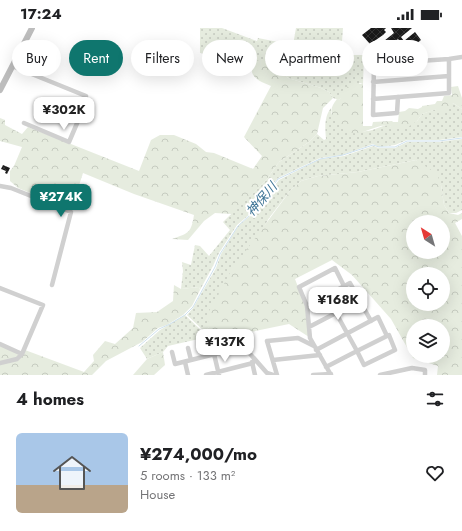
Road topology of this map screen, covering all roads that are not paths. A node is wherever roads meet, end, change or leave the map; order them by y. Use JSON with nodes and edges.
{"nodes":[{"id":1,"x":32,"y":28,"type":"edge"},
{"id":2,"x":26,"y":40,"type":"edge"},
{"id":3,"x":462,"y":57,"type":"edge"},
{"id":4,"x":449,"y":59,"type":"junction"},
{"id":5,"x":12,"y":66,"type":"edge"},
{"id":6,"x":37,"y":76,"type":"edge"},
{"id":7,"x":449,"y":76,"type":"junction"},
{"id":8,"x":373,"y":82,"type":"junction"},
{"id":9,"x":0,"y":90,"type":"edge"},
{"id":10,"x":398,"y":97,"type":"junction"},
{"id":11,"x":373,"y":99,"type":"junction"},
{"id":12,"x":24,"y":123,"type":"dead end"},
{"id":13,"x":0,"y":186,"type":"edge"},
{"id":14,"x":52,"y":285,"type":"dead end"},
{"id":15,"x":344,"y":286,"type":"junction"},
{"id":16,"x":0,"y":288,"type":"edge"},
{"id":17,"x":359,"y":301,"type":"junction"},
{"id":18,"x":307,"y":306,"type":"junction"},
{"id":19,"x":336,"y":312,"type":"junction"},
{"id":20,"x":371,"y":321,"type":"junction"},
{"id":21,"x":309,"y":327,"type":"junction"},
{"id":22,"x":347,"y":333,"type":"junction"},
{"id":23,"x":387,"y":336,"type":"junction"},
{"id":24,"x":237,"y":339,"type":"dead end"},
{"id":25,"x":0,"y":344,"type":"edge"},
{"id":26,"x":201,"y":345,"type":"dead end"},
{"id":27,"x":251,"y":345,"type":"dead end"},
{"id":28,"x":243,"y":347,"type":"junction"},
{"id":29,"x":188,"y":348,"type":"dead end"},
{"id":30,"x":315,"y":348,"type":"junction"},
{"id":31,"x":357,"y":351,"type":"junction"},
{"id":32,"x":172,"y":352,"type":"dead end"},
{"id":33,"x":22,"y":354,"type":"junction"},
{"id":34,"x":214,"y":354,"type":"junction"},
{"id":35,"x":320,"y":355,"type":"junction"},
{"id":36,"x":251,"y":356,"type":"junction"},
{"id":37,"x":204,"y":357,"type":"junction"},
{"id":38,"x":191,"y":360,"type":"junction"},
{"id":39,"x":273,"y":360,"type":"junction"},
{"id":40,"x":0,"y":362,"type":"edge"},
{"id":41,"x":185,"y":362,"type":"junction"},
{"id":42,"x":253,"y":363,"type":"junction"},
{"id":43,"x":326,"y":366,"type":"junction"},
{"id":44,"x":219,"y":373,"type":"edge"},
{"id":45,"x":331,"y":374,"type":"edge"},
{"id":46,"x":188,"y":375,"type":"edge"},
{"id":47,"x":206,"y":375,"type":"edge"},
{"id":48,"x":255,"y":375,"type":"edge"},
{"id":49,"x":273,"y":375,"type":"edge"},
{"id":50,"x":277,"y":375,"type":"edge"},
{"id":51,"x":313,"y":375,"type":"edge"},
{"id":52,"x":380,"y":375,"type":"edge"},
{"id":53,"x":425,"y":375,"type":"edge"}],
"edges":[{"from":1,"to":2,"type":"main road"},
{"from":3,"to":4,"type":"street"},
{"from":4,"to":7,"type":"street"},
{"from":4,"to":8,"type":"street"},
{"from":5,"to":9,"type":"main road"},
{"from":6,"to":12,"type":"street"},
{"from":7,"to":8,"type":"street"},
{"from":7,"to":10,"type":"street"},
{"from":8,"to":11,"type":"street"},
{"from":10,"to":11,"type":"street"},
{"from":10,"to":11,"type":"street"},
{"from":13,"to":14,"type":"street"},
{"from":15,"to":17,"type":"street"},
{"from":15,"to":18,"type":"street"},
{"from":15,"to":18,"type":"street"},
{"from":16,"to":33,"type":"street"},
{"from":17,"to":19,"type":"street"},
{"from":17,"to":20,"type":"street"},
{"from":18,"to":21,"type":"street"},
{"from":19,"to":21,"type":"street"},
{"from":19,"to":22,"type":"street"},
{"from":20,"to":22,"type":"street"},
{"from":20,"to":23,"type":"street"},
{"from":21,"to":30,"type":"street"},
{"from":22,"to":30,"type":"street"},
{"from":22,"to":31,"type":"street"},
{"from":23,"to":31,"type":"street"},
{"from":23,"to":31,"type":"street"},
{"from":24,"to":28,"type":"street"},
{"from":25,"to":33,"type":"street"},
{"from":26,"to":37,"type":"street"},
{"from":27,"to":28,"type":"street"},
{"from":28,"to":34,"type":"street"},
{"from":28,"to":36,"type":"street"},
{"from":29,"to":38,"type":"street"},
{"from":30,"to":35,"type":"street"},
{"from":30,"to":39,"type":"street"},
{"from":31,"to":43,"type":"street"},
{"from":32,"to":41,"type":"street"},
{"from":33,"to":40,"type":"street"},
{"from":34,"to":37,"type":"street"},
{"from":34,"to":44,"type":"street"},
{"from":35,"to":39,"type":"street"},
{"from":35,"to":43,"type":"street"},
{"from":36,"to":42,"type":"street"},
{"from":36,"to":49,"type":"street"},
{"from":37,"to":38,"type":"street"},
{"from":38,"to":41,"type":"street"},
{"from":39,"to":50,"type":"street"},
{"from":41,"to":46,"type":"street"},
{"from":42,"to":44,"type":"street"},
{"from":42,"to":48,"type":"street"},
{"from":43,"to":45,"type":"street"},
{"from":44,"to":47,"type":"street"},
{"from":45,"to":51,"type":"street"},
{"from":52,"to":53,"type":"street"}]}
